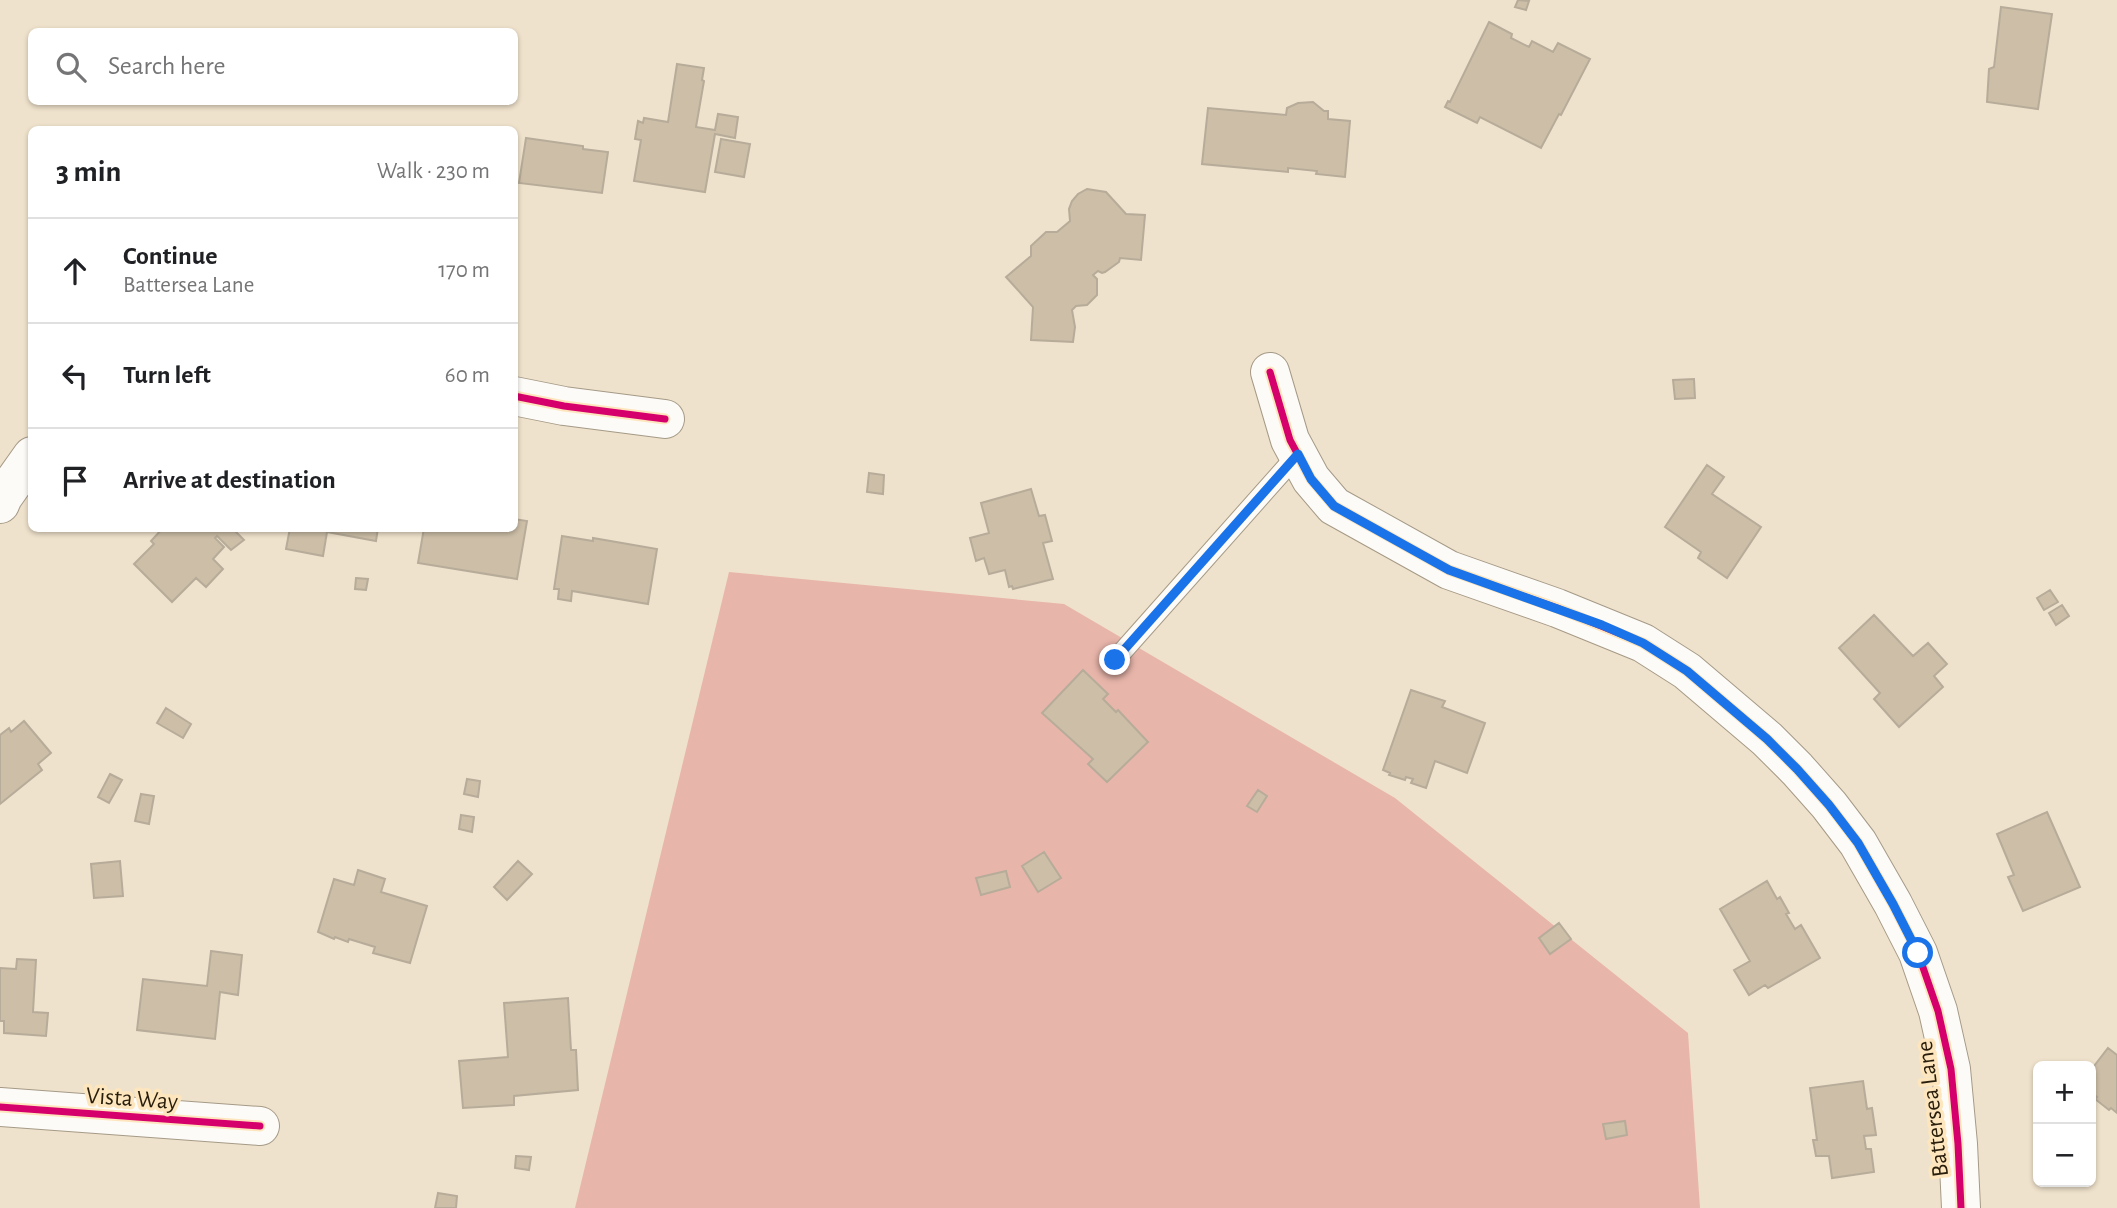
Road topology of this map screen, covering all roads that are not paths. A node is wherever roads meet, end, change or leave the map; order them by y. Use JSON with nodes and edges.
{"nodes":[{"id":1,"x":1270,"y":372,"type":"dead end"},
{"id":2,"x":518,"y":397,"type":"edge"},
{"id":3,"x":665,"y":419,"type":"dead end"},
{"id":4,"x":1298,"y":454,"type":"junction"},
{"id":5,"x":28,"y":462,"type":"edge"},
{"id":6,"x":0,"y":504,"type":"edge"},
{"id":7,"x":1115,"y":660,"type":"dead end"},
{"id":8,"x":0,"y":1107,"type":"edge"},
{"id":9,"x":260,"y":1126,"type":"dead end"},
{"id":10,"x":1961,"y":1208,"type":"edge"}],
"edges":[{"from":1,"to":4,"type":"street","name":"Battersea Lane"},
{"from":2,"to":3,"type":"street"},
{"from":4,"to":7,"type":"lane"},
{"from":4,"to":10,"type":"street","name":"Battersea Lane"},
{"from":5,"to":6,"type":"street"},
{"from":8,"to":9,"type":"street","name":"Vista Way"}]}
